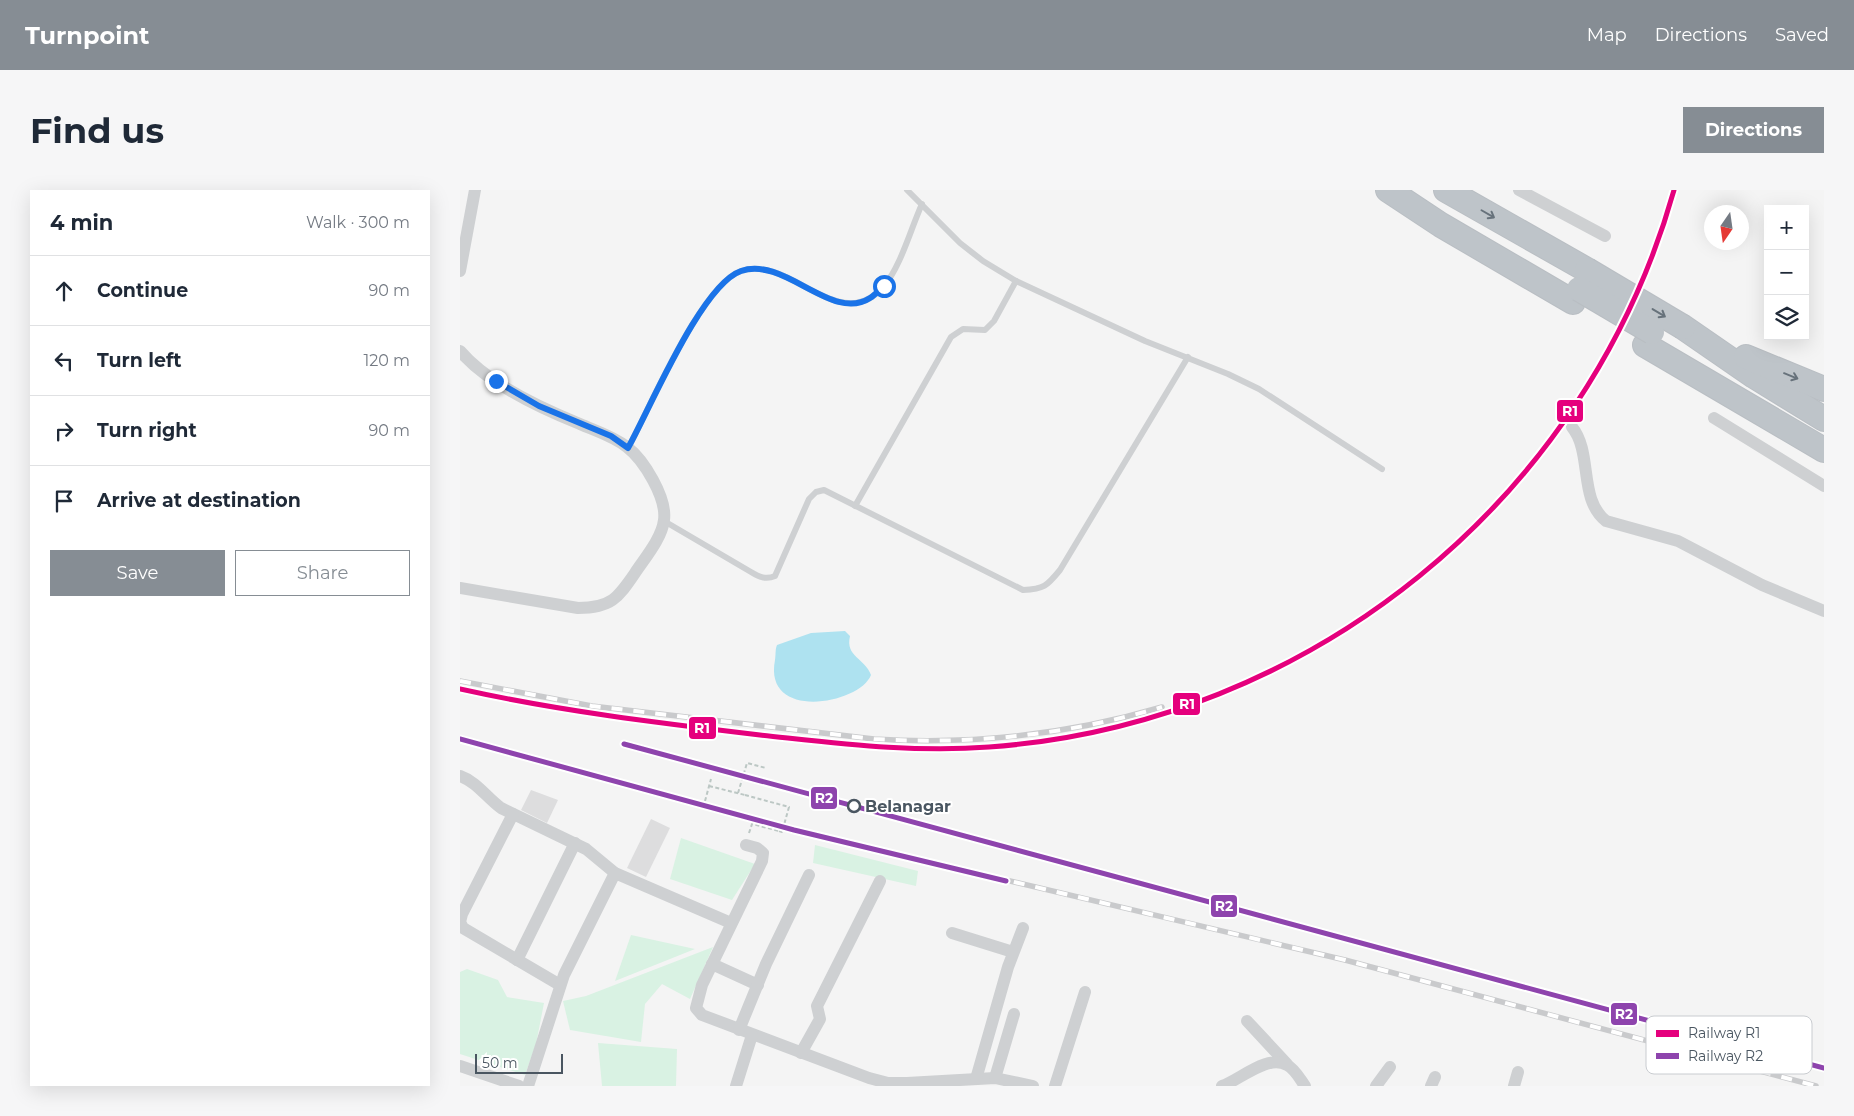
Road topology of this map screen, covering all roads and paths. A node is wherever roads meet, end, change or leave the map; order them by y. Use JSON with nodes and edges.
{"nodes":[{"id":1,"x":475,"y":190,"type":"edge"},
{"id":2,"x":907,"y":190,"type":"edge"},
{"id":3,"x":1389,"y":190,"type":"edge"},
{"id":4,"x":1446,"y":190,"type":"edge"},
{"id":5,"x":1519,"y":190,"type":"edge"},
{"id":6,"x":922,"y":204,"type":"junction"},
{"id":7,"x":1605,"y":236,"type":"dead end"},
{"id":8,"x":460,"y":269,"type":"edge"},
{"id":9,"x":1016,"y":282,"type":"junction"},
{"id":10,"x":1580,"y":287,"type":"junction"},
{"id":11,"x":1683,"y":327,"type":"junction"},
{"id":12,"x":1648,"y":339,"type":"junction"},
{"id":13,"x":460,"y":352,"type":"edge"},
{"id":14,"x":1188,"y":357,"type":"junction"},
{"id":15,"x":1824,"y":389,"type":"edge"},
{"id":16,"x":1714,"y":418,"type":"dead end"},
{"id":17,"x":1824,"y":419,"type":"edge"},
{"id":18,"x":1572,"y":427,"type":"dead end"},
{"id":19,"x":1824,"y":433,"type":"edge"},
{"id":20,"x":628,"y":448,"type":"junction"},
{"id":21,"x":1824,"y":450,"type":"edge"},
{"id":22,"x":1382,"y":469,"type":"dead end"},
{"id":23,"x":1824,"y":486,"type":"edge"},
{"id":24,"x":854,"y":506,"type":"junction"},
{"id":25,"x":664,"y":521,"type":"junction"},
{"id":26,"x":460,"y":588,"type":"edge"},
{"id":27,"x":1824,"y":611,"type":"edge"},
{"id":28,"x":766,"y":768,"type":"dead end"},
{"id":29,"x":460,"y":776,"type":"edge"},
{"id":30,"x":711,"y":779,"type":"dead end"},
{"id":31,"x":709,"y":786,"type":"junction"},
{"id":32,"x":738,"y":794,"type":"junction"},
{"id":33,"x":705,"y":801,"type":"dead end"},
{"id":34,"x":513,"y":814,"type":"junction"},
{"id":35,"x":756,"y":825,"type":"dead end"},
{"id":36,"x":575,"y":843,"type":"junction"},
{"id":37,"x":746,"y":845,"type":"dead end"},
{"id":38,"x":615,"y":873,"type":"junction"},
{"id":39,"x":809,"y":875,"type":"dead end"},
{"id":40,"x":880,"y":882,"type":"dead end"},
{"id":41,"x":731,"y":923,"type":"junction"},
{"id":42,"x":1023,"y":928,"type":"dead end"},
{"id":43,"x":952,"y":932,"type":"dead end"},
{"id":44,"x":1013,"y":952,"type":"junction"},
{"id":45,"x":516,"y":960,"type":"junction"},
{"id":46,"x":712,"y":964,"type":"junction"},
{"id":47,"x":560,"y":985,"type":"junction"},
{"id":48,"x":758,"y":985,"type":"junction"},
{"id":49,"x":1085,"y":992,"type":"dead end"},
{"id":50,"x":1014,"y":1014,"type":"dead end"},
{"id":51,"x":1247,"y":1021,"type":"dead end"},
{"id":52,"x":738,"y":1030,"type":"junction"},
{"id":53,"x":752,"y":1035,"type":"junction"},
{"id":54,"x":801,"y":1053,"type":"junction"},
{"id":55,"x":1287,"y":1064,"type":"junction"},
{"id":56,"x":460,"y":1066,"type":"edge"},
{"id":57,"x":1390,"y":1067,"type":"dead end"},
{"id":58,"x":1518,"y":1072,"type":"dead end"},
{"id":59,"x":995,"y":1078,"type":"junction"},
{"id":60,"x":976,"y":1079,"type":"junction"},
{"id":61,"x":519,"y":1086,"type":"edge"},
{"id":62,"x":528,"y":1086,"type":"edge"},
{"id":63,"x":736,"y":1086,"type":"edge"},
{"id":64,"x":1032,"y":1086,"type":"edge"},
{"id":65,"x":1055,"y":1086,"type":"edge"},
{"id":66,"x":1222,"y":1086,"type":"edge"},
{"id":67,"x":1305,"y":1086,"type":"edge"},
{"id":68,"x":1376,"y":1086,"type":"edge"},
{"id":69,"x":1514,"y":1086,"type":"edge"}],
"edges":[{"from":1,"to":8,"type":"street"},
{"from":2,"to":6,"type":"lane"},
{"from":3,"to":10,"type":"highway"},
{"from":4,"to":10,"type":"highway","one_way":true},
{"from":5,"to":7,"type":"street"},
{"from":6,"to":9,"type":"lane"},
{"from":6,"to":20,"type":"lane"},
{"from":9,"to":14,"type":"lane"},
{"from":9,"to":24,"type":"lane"},
{"from":10,"to":11,"type":"highway","one_way":true,"bridge":true},
{"from":10,"to":12,"type":"highway"},
{"from":11,"to":15,"type":"highway","one_way":true},
{"from":11,"to":17,"type":"highway"},
{"from":12,"to":19,"type":"highway"},
{"from":12,"to":21,"type":"highway"},
{"from":13,"to":20,"type":"street"},
{"from":14,"to":22,"type":"lane"},
{"from":14,"to":24,"type":"lane"},
{"from":16,"to":23,"type":"street"},
{"from":18,"to":27,"type":"street"},
{"from":20,"to":25,"type":"street"},
{"from":24,"to":25,"type":"lane"},
{"from":25,"to":26,"type":"street"},
{"from":28,"to":32,"type":"path"},
{"from":29,"to":34,"type":"street"},
{"from":30,"to":31,"type":"path"},
{"from":31,"to":32,"type":"path"},
{"from":31,"to":33,"type":"path"},
{"from":32,"to":35,"type":"path","bridge":true},
{"from":34,"to":36,"type":"street"},
{"from":34,"to":45,"type":"street"},
{"from":36,"to":38,"type":"street"},
{"from":36,"to":45,"type":"street"},
{"from":37,"to":41,"type":"street"},
{"from":38,"to":41,"type":"street"},
{"from":38,"to":47,"type":"street"},
{"from":39,"to":48,"type":"street"},
{"from":40,"to":54,"type":"street"},
{"from":41,"to":46,"type":"street"},
{"from":42,"to":44,"type":"street"},
{"from":43,"to":44,"type":"street"},
{"from":44,"to":60,"type":"street"},
{"from":45,"to":47,"type":"street"},
{"from":46,"to":48,"type":"street"},
{"from":46,"to":52,"type":"street"},
{"from":47,"to":62,"type":"street"},
{"from":48,"to":52,"type":"street"},
{"from":49,"to":65,"type":"street"},
{"from":50,"to":59,"type":"street"},
{"from":51,"to":55,"type":"street"},
{"from":52,"to":53,"type":"street"},
{"from":53,"to":54,"type":"street"},
{"from":53,"to":63,"type":"street"},
{"from":54,"to":60,"type":"street"},
{"from":55,"to":66,"type":"street"},
{"from":55,"to":67,"type":"street"},
{"from":56,"to":61,"type":"street"},
{"from":57,"to":68,"type":"street"},
{"from":58,"to":69,"type":"street"},
{"from":59,"to":60,"type":"street"},
{"from":59,"to":64,"type":"street"}]}
